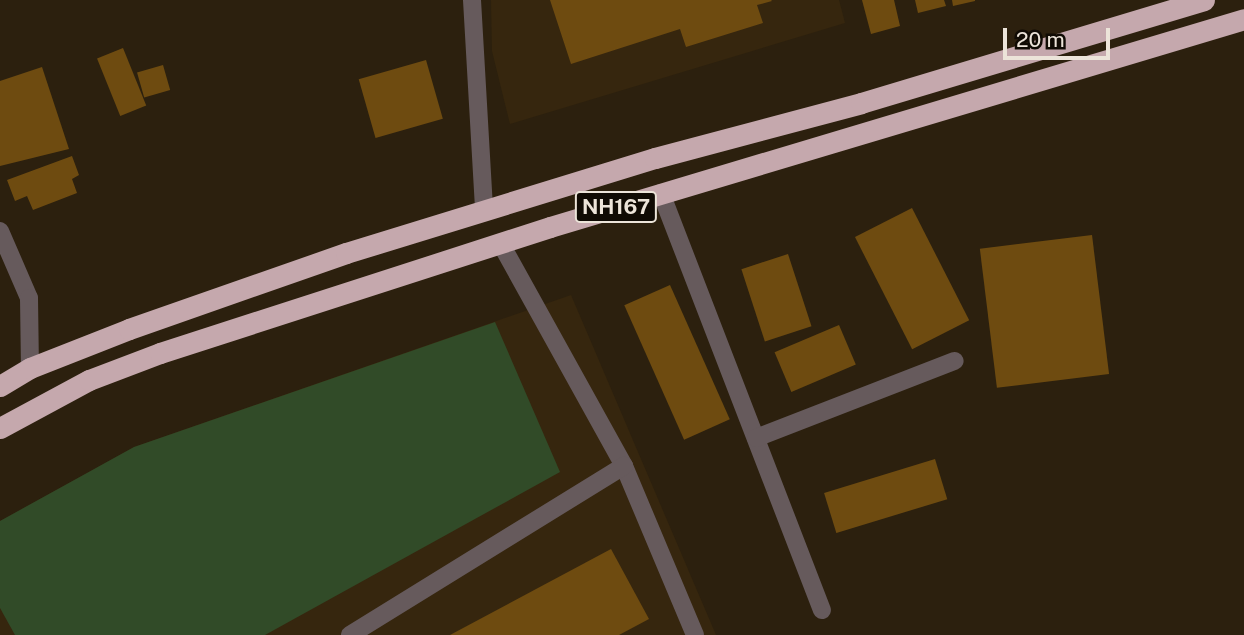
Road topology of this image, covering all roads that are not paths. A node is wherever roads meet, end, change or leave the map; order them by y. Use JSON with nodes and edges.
{"nodes":[{"id":1,"x":472,"y":0,"type":"edge"},
{"id":2,"x":1204,"y":0,"type":"edge"},
{"id":3,"x":1244,"y":19,"type":"edge"},
{"id":4,"x":810,"y":117,"type":"junction"},
{"id":5,"x":820,"y":146,"type":"junction"},
{"id":6,"x":661,"y":193,"type":"junction"},
{"id":7,"x":484,"y":209,"type":"junction"},
{"id":8,"x":0,"y":231,"type":"edge"},
{"id":9,"x":501,"y":244,"type":"junction"},
{"id":10,"x":955,"y":361,"type":"dead end"},
{"id":11,"x":30,"y":368,"type":"junction"},
{"id":12,"x":0,"y":386,"type":"edge"},
{"id":13,"x":0,"y":428,"type":"edge"},
{"id":14,"x":756,"y":438,"type":"junction"},
{"id":15,"x":624,"y":466,"type":"junction"},
{"id":16,"x":822,"y":610,"type":"dead end"},
{"id":17,"x":350,"y":635,"type":"edge"},
{"id":18,"x":695,"y":635,"type":"edge"}],
"edges":[{"from":1,"to":7,"type":"street"},
{"from":2,"to":4,"type":"highway","number":"NH167"},
{"from":3,"to":5,"type":"highway","number":"NH167"},
{"from":4,"to":5,"type":"highway"},
{"from":4,"to":7,"type":"highway","number":"NH167"},
{"from":5,"to":6,"type":"highway","number":"NH167"},
{"from":6,"to":9,"type":"highway","number":"NH167"},
{"from":6,"to":14,"type":"street"},
{"from":7,"to":11,"type":"highway","number":"NH167"},
{"from":8,"to":11,"type":"street"},
{"from":9,"to":13,"type":"highway","number":"NH167"},
{"from":9,"to":15,"type":"street"},
{"from":10,"to":14,"type":"street"},
{"from":11,"to":12,"type":"highway","number":"NH167"},
{"from":14,"to":16,"type":"street"},
{"from":15,"to":17,"type":"street"},
{"from":15,"to":18,"type":"street"}]}
